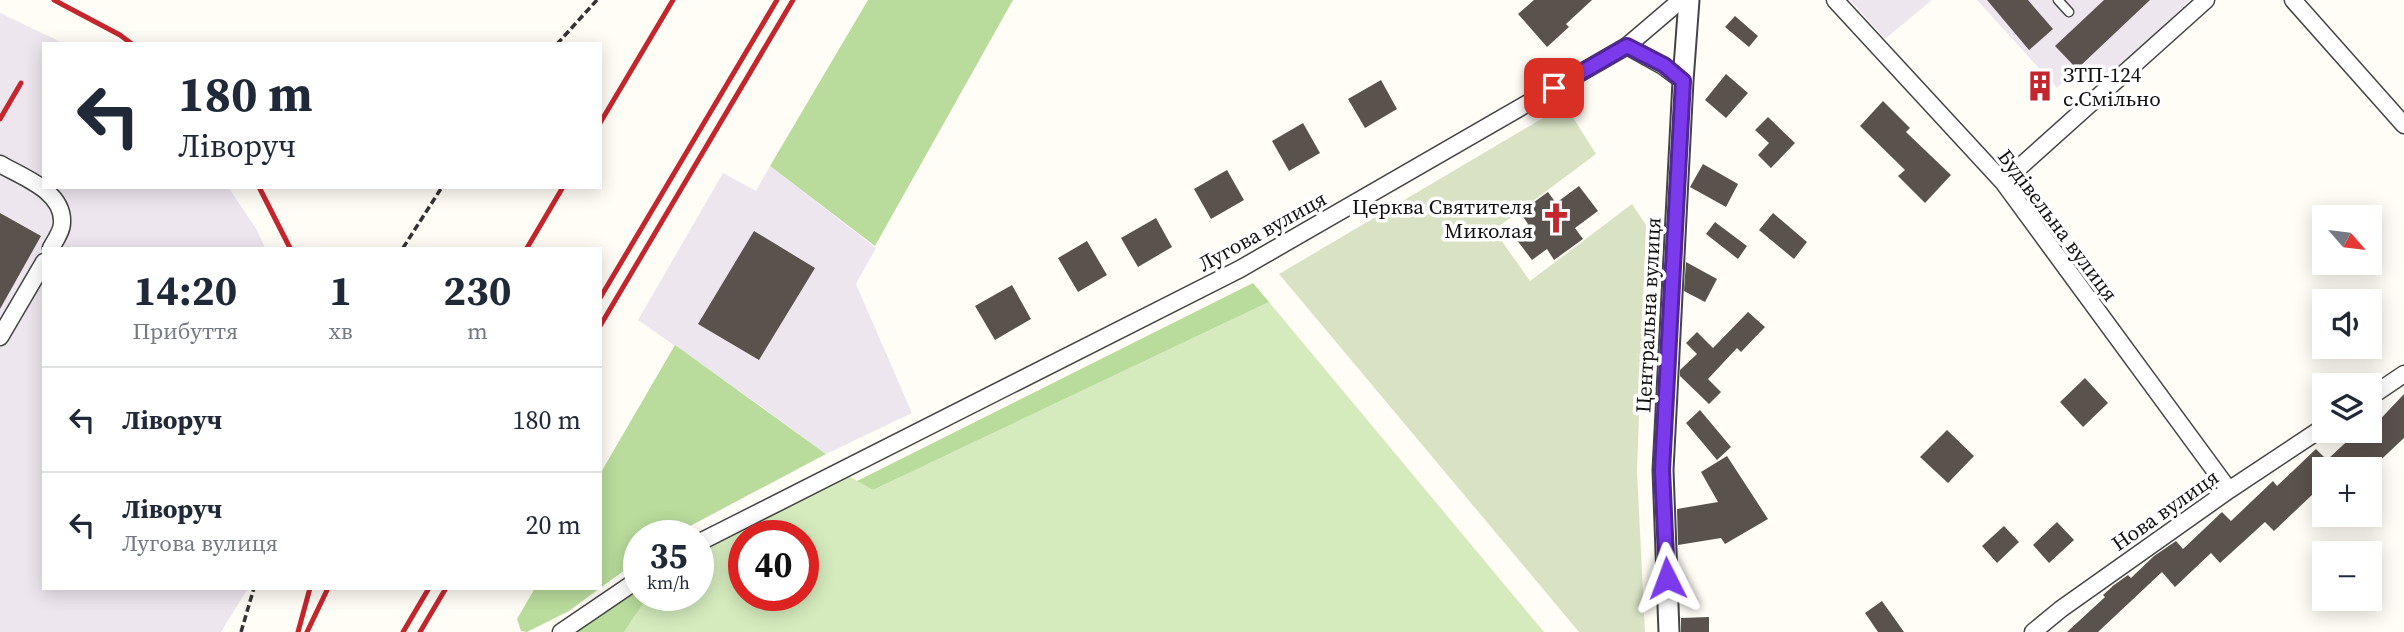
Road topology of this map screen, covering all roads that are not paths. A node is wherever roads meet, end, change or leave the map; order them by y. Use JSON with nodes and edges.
{"nodes":[{"id":1,"x":1681,"y":0,"type":"edge"},
{"id":2,"x":1689,"y":0,"type":"edge"},
{"id":3,"x":1835,"y":0,"type":"edge"},
{"id":4,"x":2059,"y":0,"type":"edge"},
{"id":5,"x":2206,"y":0,"type":"edge"},
{"id":6,"x":2293,"y":0,"type":"edge"},
{"id":7,"x":2069,"y":12,"type":"dead end"},
{"id":8,"x":1627,"y":46,"type":"junction"},
{"id":9,"x":1683,"y":81,"type":"junction"},
{"id":10,"x":2404,"y":125,"type":"edge"},
{"id":11,"x":0,"y":164,"type":"edge"},
{"id":12,"x":2003,"y":182,"type":"junction"},
{"id":13,"x":42,"y":188,"type":"edge"},
{"id":14,"x":44,"y":189,"type":"edge"},
{"id":15,"x":51,"y":247,"type":"edge"},
{"id":16,"x":42,"y":265,"type":"edge"},
{"id":17,"x":0,"y":337,"type":"edge"},
{"id":18,"x":2404,"y":374,"type":"edge"},
{"id":19,"x":2382,"y":389,"type":"edge"},
{"id":20,"x":2312,"y":435,"type":"edge"},
{"id":21,"x":2229,"y":490,"type":"junction"},
{"id":22,"x":714,"y":535,"type":"edge"},
{"id":23,"x":623,"y":590,"type":"edge"},
{"id":24,"x":561,"y":632,"type":"edge"},
{"id":25,"x":1669,"y":632,"type":"edge"},
{"id":26,"x":2033,"y":632,"type":"edge"}],
"edges":[{"from":1,"to":8,"type":"street","name":"Лугова вулиця"},
{"from":2,"to":9,"type":"street","name":"Центральна вулиця"},
{"from":3,"to":12,"type":"street","name":"Будівельна вулиця"},
{"from":4,"to":7,"type":"lane"},
{"from":5,"to":12,"type":"street"},
{"from":6,"to":10,"type":"street"},
{"from":8,"to":9,"type":"street"},
{"from":8,"to":22,"type":"street","name":"Лугова вулиця"},
{"from":9,"to":25,"type":"street","name":"Центральна вулиця"},
{"from":11,"to":13,"type":"street"},
{"from":12,"to":21,"type":"street","name":"Будівельна вулиця"},
{"from":14,"to":15,"type":"street"},
{"from":16,"to":17,"type":"street"},
{"from":18,"to":19,"type":"street"},
{"from":20,"to":21,"type":"street","name":"Нова вулиця"},
{"from":21,"to":26,"type":"street","name":"Нова вулиця"},
{"from":23,"to":24,"type":"street"}]}
